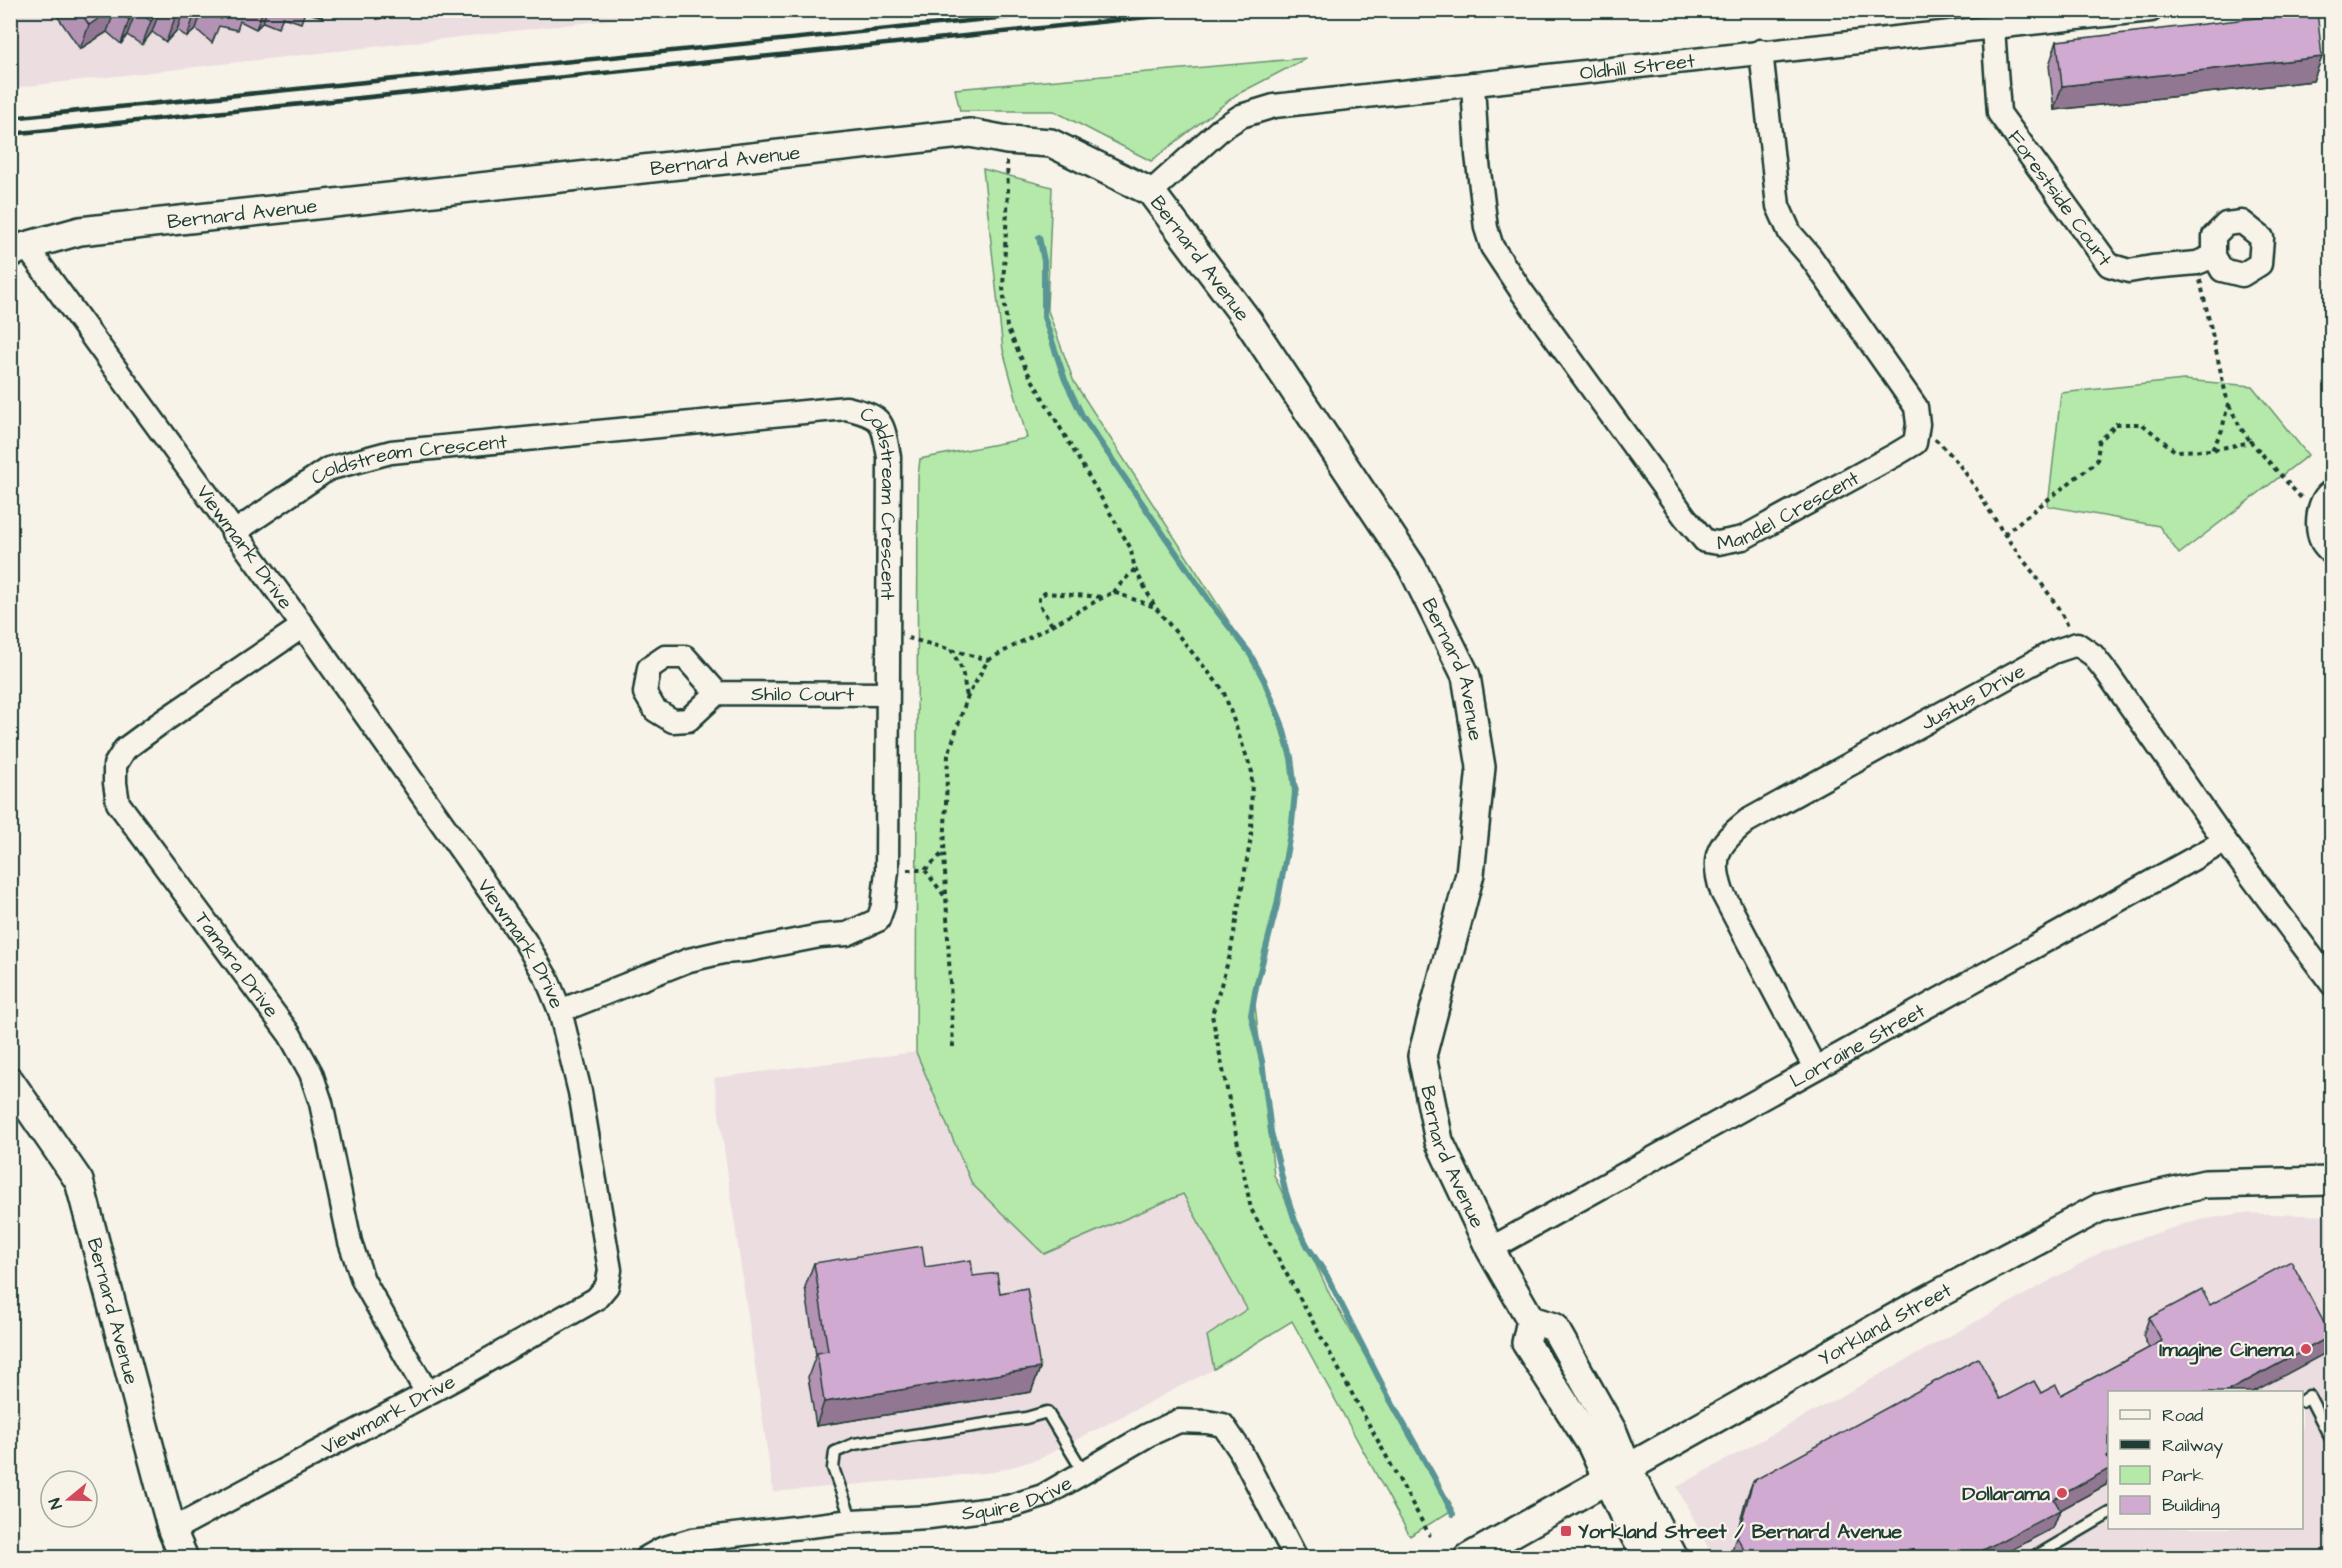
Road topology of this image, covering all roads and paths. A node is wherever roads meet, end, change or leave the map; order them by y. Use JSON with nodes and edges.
{"nodes":[{"id":1,"x":2151,"y":10,"type":"edge"},
{"id":2,"x":1993,"y":28,"type":"junction"},
{"id":3,"x":1761,"y":51,"type":"junction"},
{"id":4,"x":1473,"y":84,"type":"junction"},
{"id":5,"x":1007,"y":140,"type":"junction"},
{"id":6,"x":1151,"y":192,"type":"junction"},
{"id":7,"x":18,"y":250,"type":"edge"},
{"id":8,"x":2205,"y":260,"type":"joint"},
{"id":9,"x":2228,"y":404,"type":"junction"},
{"id":10,"x":1918,"y":424,"type":"junction"},
{"id":11,"x":2252,"y":442,"type":"junction"},
{"id":12,"x":2212,"y":450,"type":"junction"},
{"id":13,"x":2331,"y":491,"type":"edge"},
{"id":14,"x":2318,"y":518,"type":"junction"},
{"id":15,"x":234,"y":533,"type":"junction"},
{"id":16,"x":2004,"y":534,"type":"junction"},
{"id":17,"x":2331,"y":554,"type":"edge"},
{"id":18,"x":1135,"y":569,"type":"junction"},
{"id":19,"x":1113,"y":592,"type":"junction"},
{"id":20,"x":1104,"y":597,"type":"junction"},
{"id":21,"x":1155,"y":608,"type":"junction"},
{"id":22,"x":1052,"y":625,"type":"junction"},
{"id":23,"x":303,"y":626,"type":"junction"},
{"id":24,"x":887,"y":633,"type":"junction"},
{"id":25,"x":2077,"y":644,"type":"junction"},
{"id":26,"x":951,"y":649,"type":"junction"},
{"id":27,"x":988,"y":660,"type":"junction"},
{"id":28,"x":717,"y":693,"type":"dead end"},
{"id":29,"x":887,"y":694,"type":"junction"},
{"id":30,"x":967,"y":698,"type":"junction"},
{"id":31,"x":2225,"y":842,"type":"junction"},
{"id":32,"x":944,"y":851,"type":"junction"},
{"id":33,"x":925,"y":870,"type":"junction"},
{"id":34,"x":887,"y":871,"type":"junction"},
{"id":35,"x":946,"y":898,"type":"junction"},
{"id":36,"x":2331,"y":984,"type":"edge"},
{"id":37,"x":560,"y":1011,"type":"junction"},
{"id":38,"x":952,"y":1047,"type":"dead end"},
{"id":39,"x":1815,"y":1068,"type":"junction"},
{"id":40,"x":11,"y":1082,"type":"edge"},
{"id":41,"x":2331,"y":1181,"type":"edge"},
{"id":42,"x":1490,"y":1248,"type":"junction"},
{"id":43,"x":427,"y":1393,"type":"junction"},
{"id":44,"x":2303,"y":1400,"type":"edge"},
{"id":45,"x":2331,"y":1441,"type":"edge"},
{"id":46,"x":1084,"y":1473,"type":"junction"},
{"id":47,"x":1616,"y":1473,"type":"junction"},
{"id":48,"x":2108,"y":1514,"type":"edge"},
{"id":49,"x":852,"y":1521,"type":"junction"},
{"id":50,"x":172,"y":1530,"type":"junction"},
{"id":51,"x":1430,"y":1536,"type":"dead end"},
{"id":52,"x":184,"y":1557,"type":"edge"},
{"id":53,"x":646,"y":1557,"type":"edge"},
{"id":54,"x":1296,"y":1557,"type":"edge"},
{"id":55,"x":1468,"y":1557,"type":"edge"},
{"id":56,"x":1647,"y":1557,"type":"edge"},
{"id":57,"x":1674,"y":1557,"type":"edge"},
{"id":58,"x":2033,"y":1557,"type":"edge"}],
"edges":[{"from":1,"to":2,"type":"street","name":"Oldhill Street"},
{"from":2,"to":3,"type":"street","name":"Oldhill Street"},
{"from":2,"to":8,"type":"street","name":"Forestside Court"},
{"from":3,"to":4,"type":"street","name":"Oldhill Street"},
{"from":3,"to":10,"type":"street"},
{"from":4,"to":6,"type":"street","name":"Oldhill Street"},
{"from":4,"to":10,"type":"street","name":"Mandel Crescent"},
{"from":5,"to":6,"type":"street","name":"Bernard Avenue"},
{"from":5,"to":7,"type":"street","name":"Bernard Avenue"},
{"from":5,"to":18,"type":"path"},
{"from":6,"to":42,"type":"street","name":"Bernard Avenue"},
{"from":7,"to":15,"type":"street","name":"Viewmark Drive"},
{"from":8,"to":9,"type":"path"},
{"from":9,"to":11,"type":"path"},
{"from":9,"to":12,"type":"path"},
{"from":10,"to":16,"type":"path"},
{"from":11,"to":12,"type":"path"},
{"from":11,"to":14,"type":"path"},
{"from":12,"to":16,"type":"path"},
{"from":13,"to":14,"type":"street"},
{"from":14,"to":17,"type":"street"},
{"from":15,"to":23,"type":"street","name":"Viewmark Drive"},
{"from":15,"to":24,"type":"street","name":"Coldstream Crescent"},
{"from":16,"to":25,"type":"path"},
{"from":18,"to":19,"type":"path"},
{"from":18,"to":21,"type":"path"},
{"from":19,"to":20,"type":"path"},
{"from":19,"to":21,"type":"path"},
{"from":20,"to":22,"type":"path"},
{"from":20,"to":22,"type":"path"},
{"from":21,"to":51,"type":"path"},
{"from":22,"to":27,"type":"path"},
{"from":23,"to":37,"type":"street","name":"Viewmark Drive"},
{"from":23,"to":43,"type":"street","name":"Tamara Drive"},
{"from":24,"to":26,"type":"path"},
{"from":24,"to":29,"type":"street","name":"Coldstream Crescent"},
{"from":25,"to":31,"type":"street"},
{"from":25,"to":39,"type":"street","name":"Justus Drive"},
{"from":26,"to":27,"type":"path"},
{"from":26,"to":30,"type":"path"},
{"from":27,"to":30,"type":"path"},
{"from":28,"to":29,"type":"street","name":"Shilo Court"},
{"from":29,"to":34,"type":"street","name":"Coldstream Crescent"},
{"from":30,"to":32,"type":"path"},
{"from":31,"to":36,"type":"street"},
{"from":31,"to":39,"type":"street","name":"Lorraine Street"},
{"from":32,"to":33,"type":"path"},
{"from":32,"to":35,"type":"path"},
{"from":33,"to":34,"type":"path"},
{"from":33,"to":35,"type":"path"},
{"from":34,"to":37,"type":"street","name":"Coldstream Crescent"},
{"from":35,"to":38,"type":"path"},
{"from":37,"to":43,"type":"street","name":"Viewmark Drive"},
{"from":39,"to":42,"type":"street","name":"Lorraine Street"},
{"from":40,"to":50,"type":"street","name":"Bernard Avenue"},
{"from":41,"to":47,"type":"street","name":"Yorkland Street"},
{"from":42,"to":47,"type":"street","name":"Bernard Avenue"},
{"from":43,"to":50,"type":"street","name":"Viewmark Drive"},
{"from":44,"to":45,"type":"lane"},
{"from":46,"to":49,"type":"street","name":"Squire Drive"},
{"from":46,"to":49,"type":"lane"},
{"from":46,"to":54,"type":"street","name":"Squire Drive"},
{"from":47,"to":55,"type":"street","name":"Yorkland Street"},
{"from":47,"to":56,"type":"street","name":"Bernard Avenue"},
{"from":47,"to":57,"type":"street","name":"Bernard Avenue"},
{"from":48,"to":58,"type":"lane"},
{"from":49,"to":53,"type":"street","name":"Squire Drive"},
{"from":50,"to":52,"type":"street","name":"Bernard Avenue"}]}
